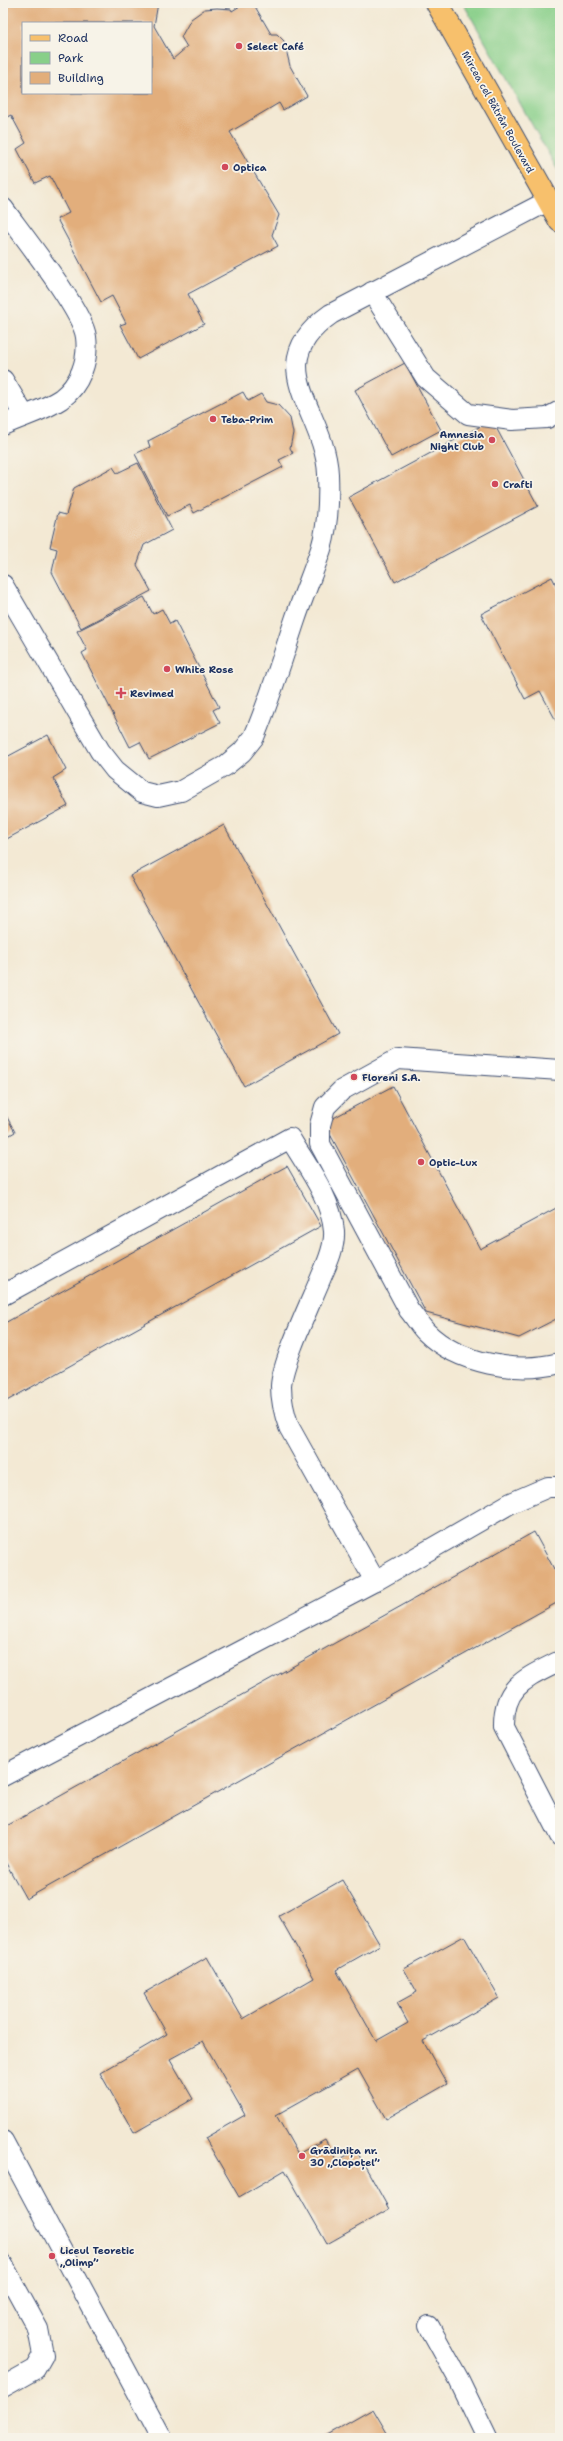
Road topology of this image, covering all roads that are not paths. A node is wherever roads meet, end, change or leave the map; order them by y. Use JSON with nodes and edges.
{"nodes":[{"id":1,"x":437,"y":3,"type":"edge"},
{"id":2,"x":548,"y":201,"type":"junction"},
{"id":3,"x":6,"y":219,"type":"edge"},
{"id":4,"x":560,"y":221,"type":"edge"},
{"id":5,"x":372,"y":292,"type":"junction"},
{"id":6,"x":3,"y":380,"type":"edge"},
{"id":7,"x":560,"y":411,"type":"edge"},
{"id":8,"x":24,"y":415,"type":"junction"},
{"id":9,"x":3,"y":425,"type":"edge"},
{"id":10,"x":3,"y":585,"type":"edge"},
{"id":11,"x":560,"y":1070,"type":"edge"},
{"id":12,"x":3,"y":1295,"type":"edge"},
{"id":13,"x":560,"y":1363,"type":"edge"},
{"id":14,"x":560,"y":1487,"type":"edge"},
{"id":15,"x":375,"y":1581,"type":"junction"},
{"id":16,"x":560,"y":1661,"type":"edge"},
{"id":17,"x":3,"y":1776,"type":"edge"},
{"id":18,"x":560,"y":1836,"type":"edge"},
{"id":19,"x":3,"y":2141,"type":"edge"},
{"id":20,"x":3,"y":2265,"type":"edge"},
{"id":21,"x":429,"y":2326,"type":"dead end"},
{"id":22,"x":3,"y":2387,"type":"edge"},
{"id":23,"x":162,"y":2438,"type":"edge"},
{"id":24,"x":487,"y":2438,"type":"edge"}],
"edges":[{"from":1,"to":2,"type":"main road","name":"Mircea cel Bătrân Boulevard"},
{"from":2,"to":4,"type":"main road","name":"Mircea cel Bătrân Boulevard"},
{"from":2,"to":5,"type":"lane"},
{"from":3,"to":8,"type":"lane"},
{"from":5,"to":7,"type":"lane"},
{"from":5,"to":10,"type":"lane"},
{"from":6,"to":8,"type":"lane"},
{"from":8,"to":9,"type":"lane"},
{"from":11,"to":13,"type":"lane"},
{"from":12,"to":15,"type":"lane"},
{"from":14,"to":15,"type":"lane"},
{"from":15,"to":17,"type":"lane"},
{"from":16,"to":18,"type":"lane"},
{"from":19,"to":23,"type":"lane"},
{"from":20,"to":22,"type":"lane"},
{"from":21,"to":24,"type":"lane"}]}
